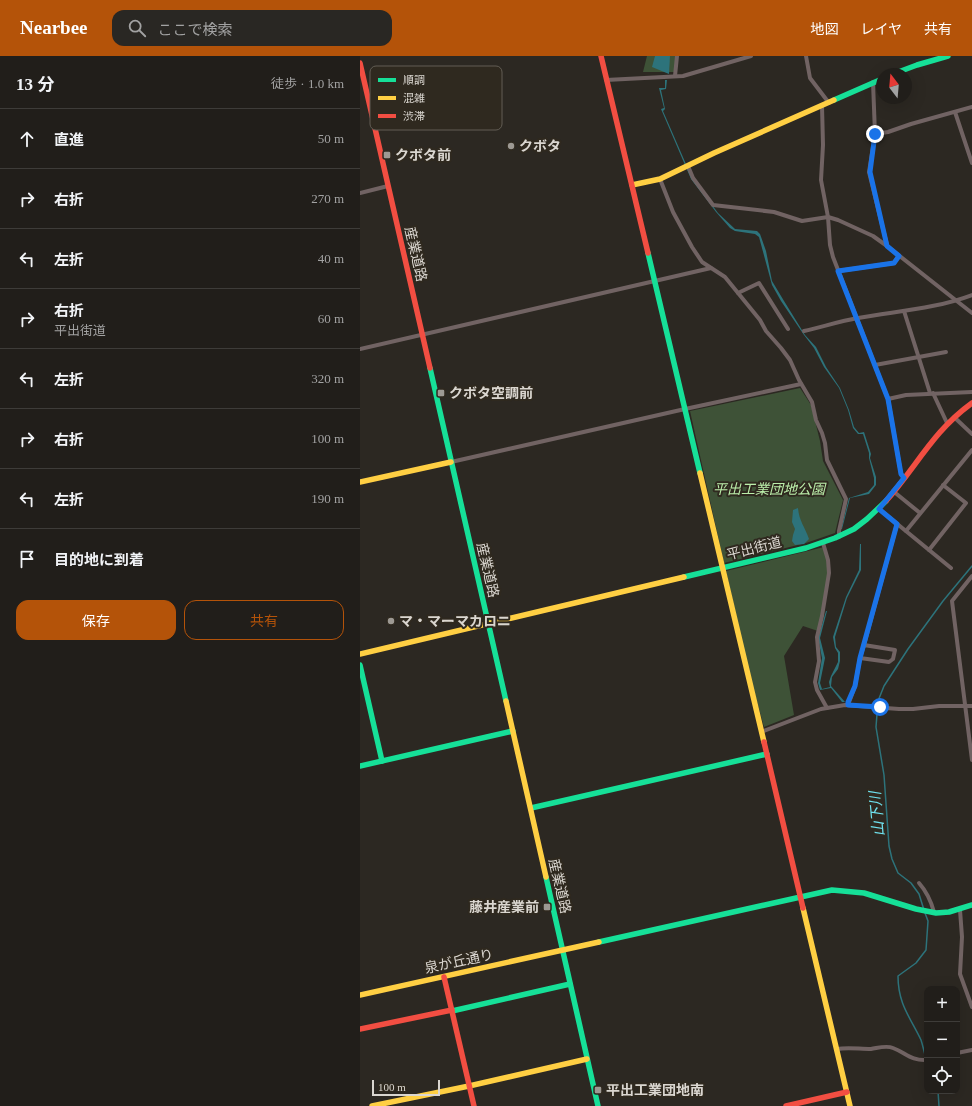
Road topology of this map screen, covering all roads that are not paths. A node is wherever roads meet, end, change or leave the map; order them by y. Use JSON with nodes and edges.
{"nodes":[{"id":1,"x":600,"y":56,"type":"edge"},
{"id":2,"x":677,"y":56,"type":"edge"},
{"id":3,"x":752,"y":56,"type":"edge"},
{"id":4,"x":806,"y":56,"type":"edge"},
{"id":5,"x":948,"y":56,"type":"edge"},
{"id":6,"x":360,"y":63,"type":"edge"},
{"id":7,"x":909,"y":68,"type":"edge"},
{"id":8,"x":675,"y":76,"type":"junction"},
{"id":9,"x":606,"y":80,"type":"junction"},
{"id":10,"x":876,"y":81,"type":"edge"},
{"id":11,"x":873,"y":82,"type":"junction"},
{"id":12,"x":829,"y":103,"type":"junction"},
{"id":13,"x":822,"y":106,"type":"junction"},
{"id":14,"x":370,"y":107,"type":"edge"},
{"id":15,"x":972,"y":107,"type":"edge"},
{"id":16,"x":955,"y":112,"type":"junction"},
{"id":17,"x":375,"y":130,"type":"edge"},
{"id":18,"x":875,"y":134,"type":"junction"},
{"id":19,"x":972,"y":163,"type":"edge"},
{"id":20,"x":688,"y":166,"type":"junction"},
{"id":21,"x":660,"y":178,"type":"junction"},
{"id":22,"x":632,"y":185,"type":"junction"},
{"id":23,"x":388,"y":186,"type":"junction"},
{"id":24,"x":360,"y":193,"type":"edge"},
{"id":25,"x":828,"y":217,"type":"junction"},
{"id":26,"x":887,"y":246,"type":"junction"},
{"id":27,"x":899,"y":256,"type":"junction"},
{"id":28,"x":711,"y":268,"type":"junction"},
{"id":29,"x":838,"y":271,"type":"junction"},
{"id":30,"x":654,"y":282,"type":"junction"},
{"id":31,"x":738,"y":293,"type":"junction"},
{"id":32,"x":972,"y":295,"type":"edge"},
{"id":33,"x":957,"y":301,"type":"junction"},
{"id":34,"x":904,"y":311,"type":"junction"},
{"id":35,"x":972,"y":313,"type":"edge"},
{"id":36,"x":857,"y":318,"type":"junction"},
{"id":37,"x":788,"y":329,"type":"dead end"},
{"id":38,"x":804,"y":331,"type":"dead end"},
{"id":39,"x":422,"y":334,"type":"junction"},
{"id":40,"x":360,"y":349,"type":"edge"},
{"id":41,"x":946,"y":352,"type":"dead end"},
{"id":42,"x":918,"y":356,"type":"junction"},
{"id":43,"x":875,"y":365,"type":"junction"},
{"id":44,"x":801,"y":384,"type":"junction"},
{"id":45,"x":972,"y":392,"type":"edge"},
{"id":46,"x":931,"y":393,"type":"junction"},
{"id":47,"x":888,"y":399,"type":"junction"},
{"id":48,"x":972,"y":403,"type":"edge"},
{"id":49,"x":684,"y":409,"type":"junction"},
{"id":50,"x":954,"y":417,"type":"junction"},
{"id":51,"x":947,"y":423,"type":"junction"},
{"id":52,"x":972,"y":434,"type":"edge"},
{"id":53,"x":972,"y":450,"type":"edge"},
{"id":54,"x":451,"y":462,"type":"junction"},
{"id":55,"x":904,"y":478,"type":"junction"},
{"id":56,"x":360,"y":482,"type":"edge"},
{"id":57,"x":943,"y":485,"type":"junction"},
{"id":58,"x":894,"y":491,"type":"junction"},
{"id":59,"x":879,"y":509,"type":"junction"},
{"id":60,"x":920,"y":514,"type":"junction"},
{"id":61,"x":897,"y":524,"type":"junction"},
{"id":62,"x":906,"y":531,"type":"junction"},
{"id":63,"x":839,"y":537,"type":"junction"},
{"id":64,"x":823,"y":543,"type":"junction"},
{"id":65,"x":929,"y":550,"type":"junction"},
{"id":66,"x":723,"y":568,"type":"junction"},
{"id":67,"x":951,"y":568,"type":"dead end"},
{"id":68,"x":972,"y":576,"type":"edge"},
{"id":69,"x":488,"y":624,"type":"junction"},
{"id":70,"x":864,"y":645,"type":"junction"},
{"id":71,"x":360,"y":654,"type":"edge"},
{"id":72,"x":860,"y":658,"type":"junction"},
{"id":73,"x":360,"y":665,"type":"edge"},
{"id":74,"x":848,"y":705,"type":"junction"},
{"id":75,"x":966,"y":706,"type":"junction"},
{"id":76,"x":972,"y":706,"type":"edge"},
{"id":77,"x":827,"y":708,"type":"junction"},
{"id":78,"x":513,"y":731,"type":"junction"},
{"id":79,"x":761,"y":732,"type":"junction"},
{"id":80,"x":767,"y":754,"type":"junction"},
{"id":81,"x":972,"y":760,"type":"edge"},
{"id":82,"x":382,"y":761,"type":"junction"},
{"id":83,"x":360,"y":766,"type":"edge"},
{"id":84,"x":530,"y":808,"type":"junction"},
{"id":85,"x":919,"y":883,"type":"dead end"},
{"id":86,"x":801,"y":897,"type":"junction"},
{"id":87,"x":972,"y":905,"type":"edge"},
{"id":88,"x":960,"y":910,"type":"junction"},
{"id":89,"x":934,"y":912,"type":"junction"},
{"id":90,"x":563,"y":951,"type":"junction"},
{"id":91,"x":444,"y":977,"type":"junction"},
{"id":92,"x":570,"y":984,"type":"junction"},
{"id":93,"x":360,"y":995,"type":"edge"},
{"id":94,"x":972,"y":1007,"type":"edge"},
{"id":95,"x":452,"y":1010,"type":"junction"},
{"id":96,"x":360,"y":1029,"type":"edge"},
{"id":97,"x":837,"y":1049,"type":"junction"},
{"id":98,"x":972,"y":1050,"type":"edge"},
{"id":99,"x":960,"y":1052,"type":"edge"},
{"id":100,"x":587,"y":1059,"type":"junction"},
{"id":101,"x":924,"y":1060,"type":"edge"},
{"id":102,"x":469,"y":1086,"type":"junction"},
{"id":103,"x":847,"y":1092,"type":"junction"},
{"id":104,"x":372,"y":1106,"type":"edge"},
{"id":105,"x":474,"y":1106,"type":"edge"},
{"id":106,"x":598,"y":1106,"type":"edge"},
{"id":107,"x":786,"y":1106,"type":"edge"},
{"id":108,"x":850,"y":1106,"type":"edge"}],
"edges":[{"from":1,"to":9,"type":"street"},
{"from":2,"to":8,"type":"street"},
{"from":3,"to":8,"type":"street"},
{"from":4,"to":12,"type":"street"},
{"from":5,"to":7,"type":"street"},
{"from":6,"to":14,"type":"street","name":"産業道路"},
{"from":8,"to":9,"type":"street"},
{"from":9,"to":22,"type":"street"},
{"from":10,"to":11,"type":"street"},
{"from":11,"to":12,"type":"street"},
{"from":11,"to":18,"type":"street"},
{"from":12,"to":13,"type":"street"},
{"from":13,"to":20,"type":"street"},
{"from":13,"to":25,"type":"street"},
{"from":15,"to":16,"type":"street"},
{"from":16,"to":18,"type":"street"},
{"from":16,"to":19,"type":"street"},
{"from":17,"to":23,"type":"street","name":"産業道路"},
{"from":18,"to":26,"type":"street"},
{"from":20,"to":21,"type":"street"},
{"from":20,"to":25,"type":"street"},
{"from":21,"to":22,"type":"street"},
{"from":21,"to":28,"type":"street"},
{"from":22,"to":30,"type":"street"},
{"from":23,"to":24,"type":"street"},
{"from":23,"to":39,"type":"street","name":"産業道路"},
{"from":25,"to":26,"type":"street"},
{"from":25,"to":29,"type":"street"},
{"from":26,"to":27,"type":"street"},
{"from":27,"to":29,"type":"street"},
{"from":27,"to":33,"type":"street"},
{"from":28,"to":30,"type":"street"},
{"from":28,"to":31,"type":"street"},
{"from":29,"to":36,"type":"street"},
{"from":30,"to":39,"type":"street"},
{"from":30,"to":49,"type":"street"},
{"from":31,"to":37,"type":"street"},
{"from":31,"to":44,"type":"street"},
{"from":32,"to":33,"type":"street"},
{"from":33,"to":34,"type":"street"},
{"from":33,"to":35,"type":"street"},
{"from":34,"to":36,"type":"street"},
{"from":34,"to":42,"type":"street"},
{"from":36,"to":38,"type":"street"},
{"from":36,"to":43,"type":"street"},
{"from":39,"to":40,"type":"street"},
{"from":39,"to":54,"type":"street","name":"産業道路"},
{"from":41,"to":42,"type":"street"},
{"from":42,"to":43,"type":"street"},
{"from":42,"to":46,"type":"street"},
{"from":43,"to":47,"type":"street"},
{"from":44,"to":49,"type":"street"},
{"from":44,"to":63,"type":"street"},
{"from":45,"to":46,"type":"street"},
{"from":46,"to":47,"type":"street"},
{"from":46,"to":51,"type":"street"},
{"from":47,"to":55,"type":"street"},
{"from":48,"to":50,"type":"street","name":"平出街道"},
{"from":49,"to":54,"type":"street"},
{"from":49,"to":66,"type":"street"},
{"from":50,"to":51,"type":"street","name":"平出街道"},
{"from":50,"to":52,"type":"street"},
{"from":51,"to":55,"type":"street","name":"平出街道"},
{"from":53,"to":57,"type":"street"},
{"from":54,"to":56,"type":"street"},
{"from":54,"to":69,"type":"street","name":"産業道路"},
{"from":55,"to":58,"type":"street","name":"平出街道"},
{"from":57,"to":60,"type":"street"},
{"from":57,"to":65,"type":"street"},
{"from":58,"to":59,"type":"street","name":"平出街道"},
{"from":58,"to":60,"type":"street"},
{"from":59,"to":61,"type":"street"},
{"from":59,"to":63,"type":"street","name":"平出街道"},
{"from":60,"to":62,"type":"street"},
{"from":61,"to":62,"type":"street"},
{"from":61,"to":70,"type":"street"},
{"from":62,"to":65,"type":"street"},
{"from":63,"to":64,"type":"street","name":"平出街道"},
{"from":64,"to":66,"type":"street","name":"平出街道"},
{"from":64,"to":77,"type":"street"},
{"from":65,"to":67,"type":"street"},
{"from":66,"to":69,"type":"street","name":"平出街道"},
{"from":66,"to":79,"type":"street"},
{"from":68,"to":75,"type":"street"},
{"from":69,"to":71,"type":"street","name":"平出街道"},
{"from":69,"to":78,"type":"street","name":"産業道路"},
{"from":70,"to":72,"type":"street"},
{"from":70,"to":72,"type":"street"},
{"from":72,"to":74,"type":"street"},
{"from":73,"to":82,"type":"street"},
{"from":74,"to":75,"type":"street"},
{"from":74,"to":77,"type":"street"},
{"from":75,"to":76,"type":"street"},
{"from":75,"to":81,"type":"street"},
{"from":77,"to":79,"type":"street"},
{"from":78,"to":82,"type":"street"},
{"from":78,"to":84,"type":"street","name":"産業道路"},
{"from":79,"to":80,"type":"street"},
{"from":80,"to":84,"type":"street"},
{"from":80,"to":86,"type":"street"},
{"from":82,"to":83,"type":"street"},
{"from":84,"to":90,"type":"street","name":"産業道路"},
{"from":85,"to":89,"type":"street"},
{"from":86,"to":89,"type":"street","name":"泉が丘通り"},
{"from":86,"to":90,"type":"street","name":"泉が丘通り"},
{"from":86,"to":97,"type":"street"},
{"from":87,"to":88,"type":"street","name":"泉が丘通り"},
{"from":88,"to":89,"type":"street","name":"泉が丘通り"},
{"from":88,"to":94,"type":"street"},
{"from":90,"to":91,"type":"street","name":"泉が丘通り"},
{"from":90,"to":92,"type":"street","name":"産業道路"},
{"from":91,"to":93,"type":"street","name":"泉が丘通り"},
{"from":91,"to":95,"type":"street"},
{"from":92,"to":95,"type":"street"},
{"from":92,"to":100,"type":"street","name":"産業道路"},
{"from":95,"to":96,"type":"street"},
{"from":95,"to":102,"type":"street"},
{"from":97,"to":101,"type":"street"},
{"from":97,"to":103,"type":"street"},
{"from":98,"to":99,"type":"street"},
{"from":100,"to":102,"type":"street"},
{"from":100,"to":106,"type":"street","name":"産業道路"},
{"from":102,"to":104,"type":"street"},
{"from":102,"to":105,"type":"street"},
{"from":103,"to":107,"type":"street"},
{"from":103,"to":108,"type":"street"}]}
